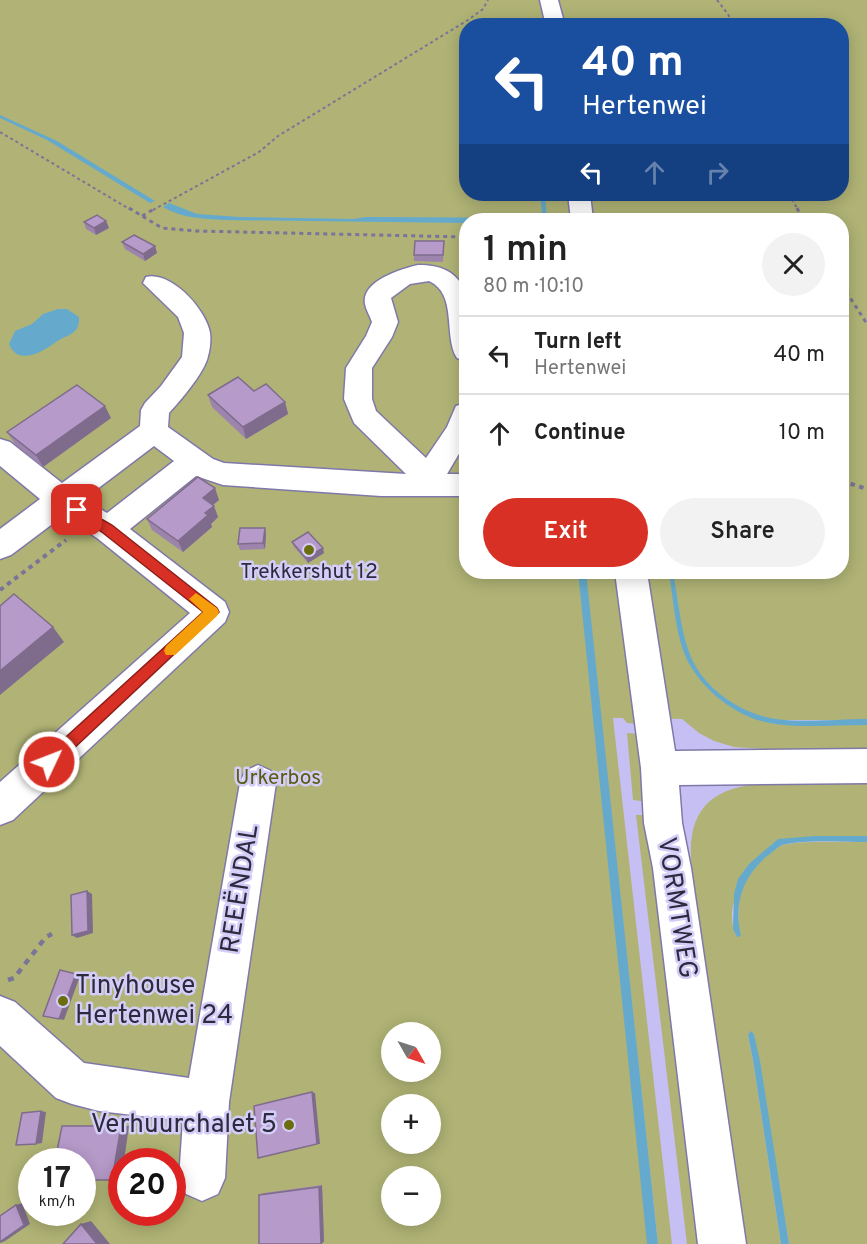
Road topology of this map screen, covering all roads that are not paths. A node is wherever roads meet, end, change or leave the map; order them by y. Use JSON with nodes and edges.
{"nodes":[{"id":1,"x":549,"y":0,"type":"edge"},
{"id":2,"x":554,"y":18,"type":"edge"},
{"id":3,"x":155,"y":283,"type":"dead end"},
{"id":4,"x":459,"y":309,"type":"edge"},
{"id":5,"x":459,"y":430,"type":"edge"},
{"id":6,"x":154,"y":431,"type":"junction"},
{"id":7,"x":0,"y":450,"type":"edge"},
{"id":8,"x":195,"y":461,"type":"junction"},
{"id":9,"x":429,"y":481,"type":"junction"},
{"id":10,"x":459,"y":484,"type":"edge"},
{"id":11,"x":62,"y":500,"type":"junction"},
{"id":12,"x":100,"y":524,"type":"junction"},
{"id":13,"x":0,"y":546,"type":"edge"},
{"id":14,"x":632,"y":579,"type":"edge"},
{"id":15,"x":867,"y":766,"type":"edge"},
{"id":16,"x":659,"y":768,"type":"junction"},
{"id":17,"x":258,"y":783,"type":"dead end"},
{"id":18,"x":0,"y":807,"type":"edge"},
{"id":19,"x":1,"y":1000,"type":"edge"},
{"id":20,"x":207,"y":1102,"type":"junction"},
{"id":21,"x":202,"y":1178,"type":"dead end"},
{"id":22,"x":722,"y":1244,"type":"edge"}],
"edges":[{"from":1,"to":2,"type":"street"},
{"from":3,"to":6,"type":"street"},
{"from":4,"to":9,"type":"street"},
{"from":5,"to":9,"type":"street"},
{"from":6,"to":8,"type":"street"},
{"from":6,"to":11,"type":"street"},
{"from":7,"to":11,"type":"street"},
{"from":8,"to":9,"type":"street"},
{"from":8,"to":12,"type":"street"},
{"from":9,"to":10,"type":"street"},
{"from":11,"to":12,"type":"street"},
{"from":11,"to":13,"type":"street"},
{"from":12,"to":18,"type":"street"},
{"from":14,"to":16,"type":"street","name":"VORMTWEG"},
{"from":15,"to":16,"type":"street"},
{"from":16,"to":22,"type":"street","name":"VORMTWEG"},
{"from":17,"to":20,"type":"street","name":"REEËNDAL"},
{"from":19,"to":20,"type":"street"},
{"from":20,"to":21,"type":"street","name":"REEËNDAL"}]}
